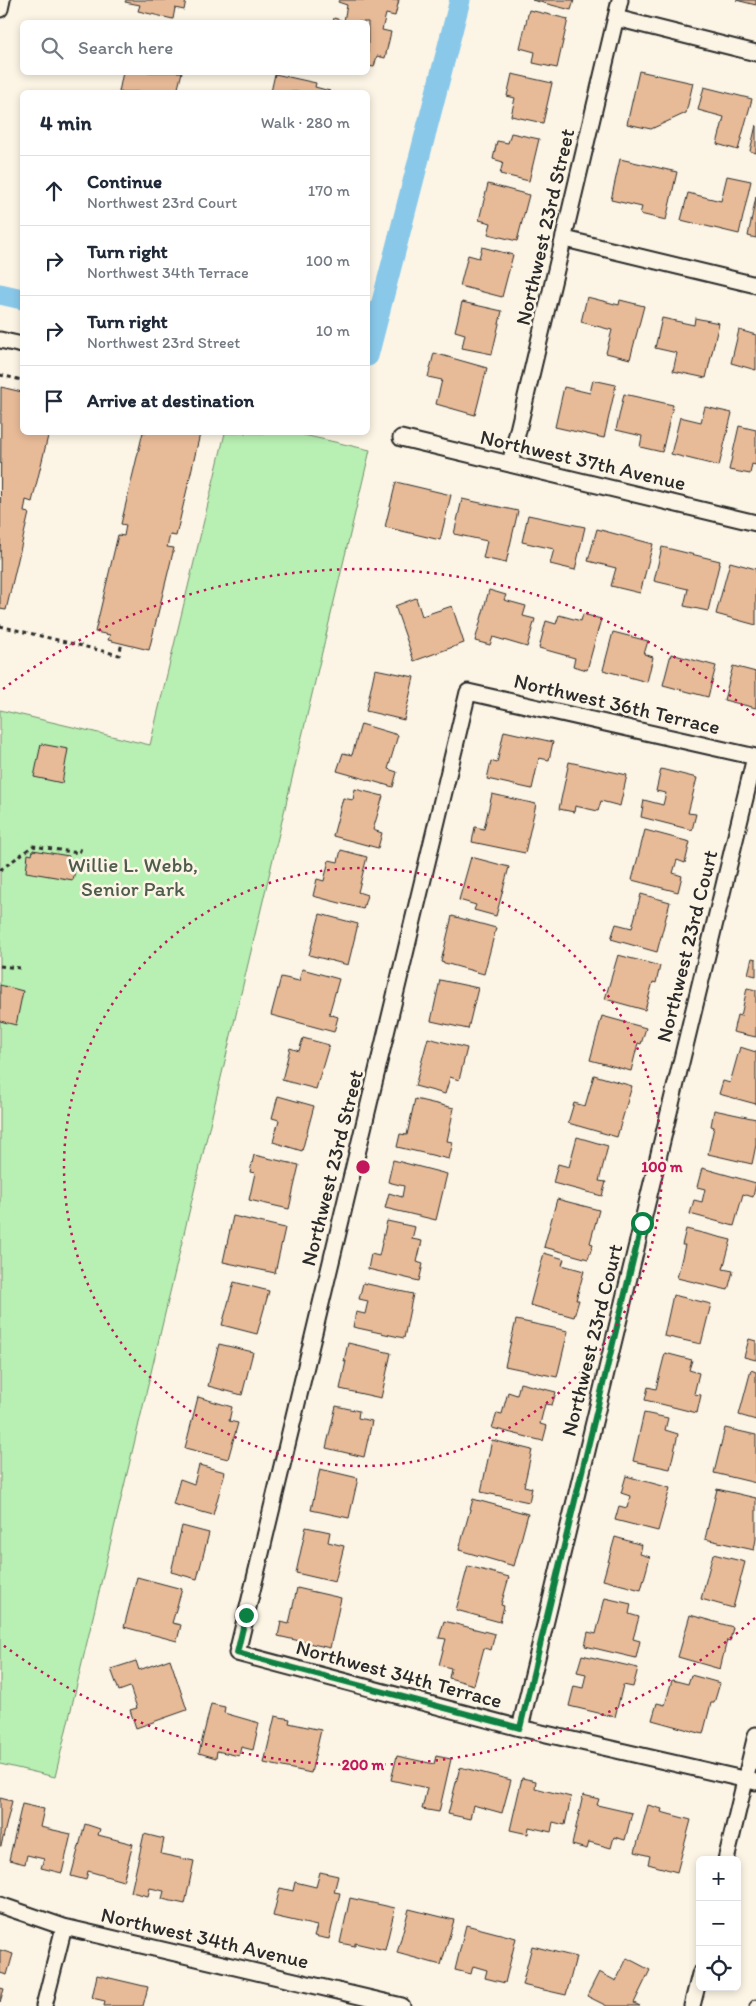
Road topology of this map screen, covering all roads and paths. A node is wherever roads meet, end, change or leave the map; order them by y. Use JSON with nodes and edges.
{"nodes":[{"id":1,"x":2,"y":0,"type":"edge"},
{"id":2,"x":620,"y":0,"type":"edge"},
{"id":3,"x":0,"y":9,"type":"edge"},
{"id":4,"x":616,"y":18,"type":"junction"},
{"id":5,"x":756,"y":53,"type":"edge"},
{"id":6,"x":565,"y":239,"type":"junction"},
{"id":7,"x":756,"y":285,"type":"edge"},
{"id":8,"x":0,"y":340,"type":"edge"},
{"id":9,"x":20,"y":345,"type":"edge"},
{"id":10,"x":0,"y":375,"type":"edge"},
{"id":11,"x":20,"y":380,"type":"edge"},
{"id":12,"x":401,"y":438,"type":"dead end"},
{"id":13,"x":510,"y":464,"type":"junction"},
{"id":14,"x":756,"y":523,"type":"edge"},
{"id":15,"x":0,"y":626,"type":"edge"},
{"id":16,"x":122,"y":644,"type":"dead end"},
{"id":17,"x":468,"y":692,"type":"joint"},
{"id":18,"x":755,"y":757,"type":"edge"},
{"id":19,"x":81,"y":848,"type":"dead end"},
{"id":20,"x":0,"y":869,"type":"edge"},
{"id":21,"x":0,"y":966,"type":"edge"},
{"id":22,"x":20,"y":968,"type":"dead end"},
{"id":23,"x":237,"y":1653,"type":"joint"},
{"id":24,"x":520,"y":1728,"type":"junction"},
{"id":25,"x":756,"y":1734,"type":"edge"},
{"id":26,"x":751,"y":1780,"type":"edge"},
{"id":27,"x":727,"y":1856,"type":"edge"},
{"id":28,"x":0,"y":1905,"type":"edge"},
{"id":29,"x":64,"y":1926,"type":"junction"},
{"id":30,"x":696,"y":1990,"type":"edge"},
{"id":31,"x":365,"y":2001,"type":"edge"},
{"id":32,"x":44,"y":2006,"type":"edge"},
{"id":33,"x":402,"y":2006,"type":"edge"},
{"id":34,"x":692,"y":2006,"type":"edge"}],
"edges":[{"from":1,"to":3,"type":"street"},
{"from":2,"to":4,"type":"street","name":"Northwest 23rd Street"},
{"from":4,"to":5,"type":"street"},
{"from":4,"to":6,"type":"street","name":"Northwest 23rd Street"},
{"from":6,"to":7,"type":"street"},
{"from":6,"to":13,"type":"street","name":"Northwest 23rd Street"},
{"from":8,"to":9,"type":"street"},
{"from":10,"to":11,"type":"path"},
{"from":12,"to":13,"type":"street","name":"Northwest 37th Avenue"},
{"from":13,"to":14,"type":"street","name":"Northwest 37th Avenue"},
{"from":15,"to":16,"type":"path"},
{"from":17,"to":18,"type":"street","name":"Northwest 36th Terrace"},
{"from":17,"to":23,"type":"street","name":"Northwest 23rd Street"},
{"from":18,"to":24,"type":"street","name":"Northwest 23rd Court"},
{"from":19,"to":20,"type":"path"},
{"from":21,"to":22,"type":"path"},
{"from":23,"to":24,"type":"street","name":"Northwest 34th Terrace"},
{"from":24,"to":26,"type":"street","name":"Northwest 34th Terrace"},
{"from":25,"to":26,"type":"street"},
{"from":26,"to":27,"type":"street"},
{"from":28,"to":29,"type":"street","name":"Northwest 34th Avenue"},
{"from":29,"to":31,"type":"street","name":"Northwest 34th Avenue"},
{"from":29,"to":32,"type":"street"},
{"from":30,"to":34,"type":"street"},
{"from":31,"to":33,"type":"street","name":"Northwest 34th Avenue"}]}
